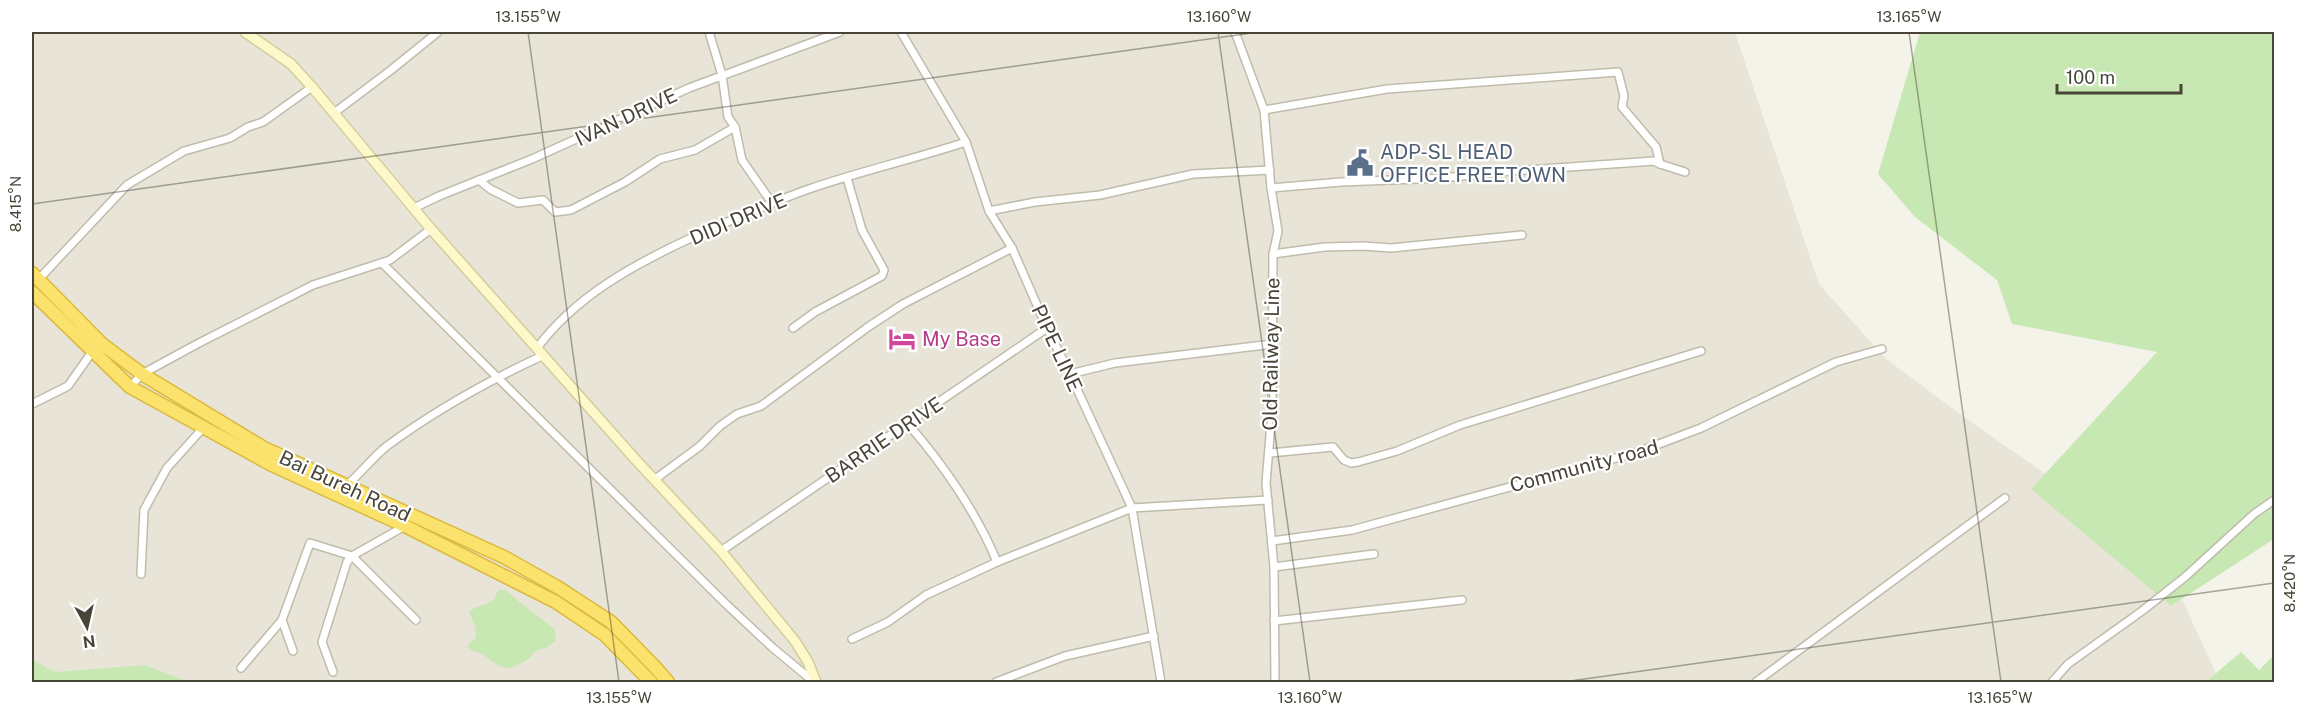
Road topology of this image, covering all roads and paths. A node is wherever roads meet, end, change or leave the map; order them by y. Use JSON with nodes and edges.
{"nodes":[{"id":1,"x":245,"y":32,"type":"edge"},
{"id":2,"x":438,"y":32,"type":"edge"},
{"id":3,"x":709,"y":32,"type":"edge"},
{"id":4,"x":840,"y":32,"type":"edge"},
{"id":5,"x":901,"y":32,"type":"edge"},
{"id":6,"x":1235,"y":32,"type":"edge"},
{"id":7,"x":722,"y":75,"type":"junction"},
{"id":8,"x":312,"y":87,"type":"junction"},
{"id":9,"x":1264,"y":110,"type":"junction"},
{"id":10,"x":334,"y":113,"type":"junction"},
{"id":11,"x":735,"y":127,"type":"junction"},
{"id":12,"x":966,"y":142,"type":"junction"},
{"id":13,"x":1660,"y":164,"type":"junction"},
{"id":14,"x":1270,"y":170,"type":"junction"},
{"id":15,"x":1685,"y":172,"type":"dead end"},
{"id":16,"x":847,"y":178,"type":"junction"},
{"id":17,"x":479,"y":180,"type":"junction"},
{"id":18,"x":1271,"y":188,"type":"junction"},
{"id":19,"x":772,"y":203,"type":"junction"},
{"id":20,"x":414,"y":208,"type":"junction"},
{"id":21,"x":989,"y":211,"type":"junction"},
{"id":22,"x":431,"y":230,"type":"junction"},
{"id":23,"x":1522,"y":235,"type":"dead end"},
{"id":24,"x":1012,"y":248,"type":"junction"},
{"id":25,"x":1273,"y":255,"type":"junction"},
{"id":26,"x":382,"y":263,"type":"junction"},
{"id":27,"x":35,"y":277,"type":"edge"},
{"id":28,"x":32,"y":292,"type":"edge"},
{"id":29,"x":793,"y":328,"type":"dead end"},
{"id":30,"x":1047,"y":328,"type":"junction"},
{"id":31,"x":1273,"y":344,"type":"junction"},
{"id":32,"x":1882,"y":350,"type":"dead end"},
{"id":33,"x":541,"y":351,"type":"junction"},
{"id":34,"x":1701,"y":351,"type":"dead end"},
{"id":35,"x":92,"y":352,"type":"junction"},
{"id":36,"x":142,"y":374,"type":"junction"},
{"id":37,"x":1070,"y":374,"type":"junction"},
{"id":38,"x":499,"y":378,"type":"junction"},
{"id":39,"x":130,"y":387,"type":"junction"},
{"id":40,"x":32,"y":404,"type":"edge"},
{"id":41,"x":908,"y":424,"type":"junction"},
{"id":42,"x":203,"y":428,"type":"junction"},
{"id":43,"x":1269,"y":453,"type":"junction"},
{"id":44,"x":654,"y":480,"type":"junction"},
{"id":45,"x":347,"y":485,"type":"junction"},
{"id":46,"x":2005,"y":498,"type":"dead end"},
{"id":47,"x":1268,"y":500,"type":"junction"},
{"id":48,"x":2274,"y":500,"type":"edge"},
{"id":49,"x":1132,"y":508,"type":"junction"},
{"id":50,"x":405,"y":526,"type":"junction"},
{"id":51,"x":1272,"y":541,"type":"junction"},
{"id":52,"x":721,"y":551,"type":"junction"},
{"id":53,"x":1374,"y":554,"type":"dead end"},
{"id":54,"x":352,"y":556,"type":"junction"},
{"id":55,"x":997,"y":562,"type":"junction"},
{"id":56,"x":1274,"y":567,"type":"junction"},
{"id":57,"x":141,"y":574,"type":"dead end"},
{"id":58,"x":1462,"y":600,"type":"dead end"},
{"id":59,"x":282,"y":620,"type":"junction"},
{"id":60,"x":416,"y":620,"type":"dead end"},
{"id":61,"x":1274,"y":621,"type":"junction"},
{"id":62,"x":1154,"y":636,"type":"junction"},
{"id":63,"x":852,"y":639,"type":"dead end"},
{"id":64,"x":293,"y":651,"type":"dead end"},
{"id":65,"x":241,"y":669,"type":"dead end"},
{"id":66,"x":333,"y":672,"type":"dead end"},
{"id":67,"x":651,"y":682,"type":"edge"},
{"id":68,"x":668,"y":682,"type":"edge"},
{"id":69,"x":815,"y":682,"type":"edge"},
{"id":70,"x":996,"y":682,"type":"edge"},
{"id":71,"x":1161,"y":682,"type":"edge"},
{"id":72,"x":1275,"y":682,"type":"edge"},
{"id":73,"x":1756,"y":682,"type":"edge"},
{"id":74,"x":2052,"y":682,"type":"edge"}],
"edges":[{"from":1,"to":8,"type":"street"},
{"from":2,"to":10,"type":"street"},
{"from":3,"to":7,"type":"street"},
{"from":4,"to":7,"type":"street","name":"IVAN DRIVE"},
{"from":5,"to":12,"type":"street","name":"PIPE LINE"},
{"from":6,"to":9,"type":"street","name":"Old Railway Line"},
{"from":7,"to":11,"type":"street"},
{"from":7,"to":17,"type":"street","name":"IVAN DRIVE"},
{"from":8,"to":10,"type":"street"},
{"from":8,"to":27,"type":"street"},
{"from":9,"to":13,"type":"street"},
{"from":9,"to":14,"type":"street","name":"Old Railway Line"},
{"from":10,"to":20,"type":"street"},
{"from":11,"to":17,"type":"street"},
{"from":11,"to":19,"type":"street"},
{"from":12,"to":16,"type":"street","name":"DIDI DRIVE"},
{"from":12,"to":21,"type":"street","name":"PIPE LINE"},
{"from":13,"to":15,"type":"street"},
{"from":13,"to":18,"type":"street"},
{"from":14,"to":18,"type":"street","name":"Old Railway Line"},
{"from":14,"to":21,"type":"street"},
{"from":16,"to":19,"type":"street","name":"DIDI DRIVE"},
{"from":16,"to":29,"type":"street"},
{"from":17,"to":20,"type":"street","name":"IVAN DRIVE"},
{"from":18,"to":25,"type":"street","name":"Old Railway Line"},
{"from":19,"to":33,"type":"street","name":"DIDI DRIVE"},
{"from":20,"to":22,"type":"street"},
{"from":21,"to":24,"type":"street","name":"PIPE LINE"},
{"from":22,"to":26,"type":"street"},
{"from":22,"to":33,"type":"street"},
{"from":23,"to":25,"type":"street"},
{"from":24,"to":30,"type":"street","name":"PIPE LINE"},
{"from":24,"to":44,"type":"street"},
{"from":25,"to":31,"type":"street","name":"Old Railway Line"},
{"from":26,"to":36,"type":"street"},
{"from":26,"to":38,"type":"street"},
{"from":27,"to":36,"type":"highway","name":"Bai Bureh Road"},
{"from":28,"to":35,"type":"highway","name":"Bai Bureh Road"},
{"from":30,"to":37,"type":"street","name":"PIPE LINE"},
{"from":30,"to":41,"type":"street","name":"BARRIE DRIVE"},
{"from":31,"to":37,"type":"street"},
{"from":31,"to":43,"type":"street","name":"Old Railway Line"},
{"from":32,"to":51,"type":"street","name":"Community road"},
{"from":33,"to":38,"type":"street"},
{"from":33,"to":44,"type":"street"},
{"from":34,"to":43,"type":"street"},
{"from":35,"to":39,"type":"highway","name":"Bai Bureh Road"},
{"from":35,"to":40,"type":"street"},
{"from":36,"to":39,"type":"street"},
{"from":36,"to":45,"type":"highway","name":"Bai Bureh Road"},
{"from":37,"to":49,"type":"street","name":"PIPE LINE"},
{"from":38,"to":45,"type":"street"},
{"from":38,"to":69,"type":"street"},
{"from":39,"to":42,"type":"highway","name":"Bai Bureh Road"},
{"from":41,"to":52,"type":"street","name":"BARRIE DRIVE"},
{"from":41,"to":55,"type":"street"},
{"from":42,"to":50,"type":"highway","name":"Bai Bureh Road"},
{"from":42,"to":57,"type":"street"},
{"from":43,"to":47,"type":"street","name":"Old Railway Line"},
{"from":44,"to":52,"type":"street"},
{"from":45,"to":68,"type":"highway","name":"Bai Bureh Road"},
{"from":46,"to":73,"type":"street"},
{"from":47,"to":49,"type":"street"},
{"from":47,"to":51,"type":"street","name":"Old Railway Line"},
{"from":48,"to":74,"type":"street"},
{"from":49,"to":55,"type":"street"},
{"from":49,"to":62,"type":"street","name":"PIPE LINE"},
{"from":50,"to":54,"type":"street"},
{"from":50,"to":67,"type":"highway","name":"Bai Bureh Road"},
{"from":51,"to":56,"type":"street","name":"Old Railway Line"},
{"from":52,"to":69,"type":"street"},
{"from":53,"to":56,"type":"street"},
{"from":54,"to":59,"type":"street"},
{"from":54,"to":60,"type":"street"},
{"from":54,"to":66,"type":"street"},
{"from":55,"to":63,"type":"street"},
{"from":56,"to":61,"type":"street","name":"Old Railway Line"},
{"from":58,"to":61,"type":"street"},
{"from":59,"to":64,"type":"street"},
{"from":59,"to":65,"type":"street"},
{"from":61,"to":72,"type":"street","name":"Old Railway Line"},
{"from":62,"to":70,"type":"street"},
{"from":62,"to":71,"type":"street","name":"PIPE LINE"}]}
